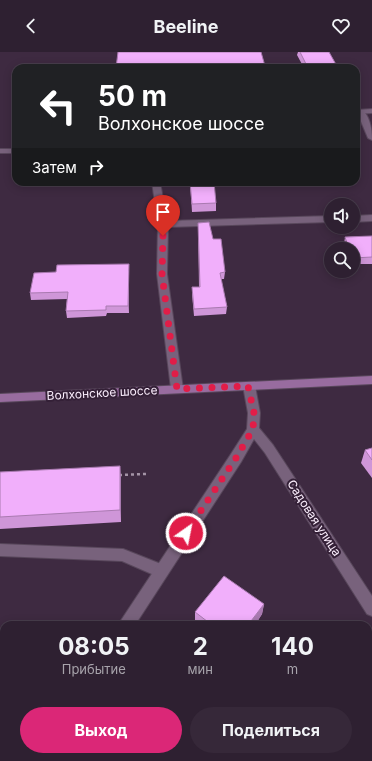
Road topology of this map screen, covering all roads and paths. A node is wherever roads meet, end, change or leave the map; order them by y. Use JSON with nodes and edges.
{"nodes":[{"id":1,"x":372,"y":111,"type":"edge"},
{"id":2,"x":360,"y":112,"type":"edge"},
{"id":3,"x":360,"y":114,"type":"edge"},
{"id":4,"x":372,"y":138,"type":"edge"},
{"id":5,"x":0,"y":151,"type":"edge"},
{"id":6,"x":12,"y":151,"type":"edge"},
{"id":7,"x":157,"y":186,"type":"edge"},
{"id":8,"x":372,"y":218,"type":"edge"},
{"id":9,"x":324,"y":219,"type":"edge"},
{"id":10,"x":360,"y":219,"type":"edge"},
{"id":11,"x":163,"y":224,"type":"junction"},
{"id":12,"x":372,"y":380,"type":"edge"},
{"id":13,"x":248,"y":386,"type":"junction"},
{"id":14,"x":177,"y":389,"type":"junction"},
{"id":15,"x":0,"y":398,"type":"edge"},
{"id":16,"x":253,"y":429,"type":"junction"},
{"id":17,"x":146,"y":474,"type":"dead end"},
{"id":18,"x":115,"y":475,"type":"edge"},
{"id":19,"x":0,"y":550,"type":"edge"},
{"id":20,"x":161,"y":571,"type":"junction"},
{"id":21,"x":372,"y":609,"type":"edge"},
{"id":22,"x":129,"y":621,"type":"edge"}],
"edges":[{"from":1,"to":2,"type":"street"},
{"from":3,"to":4,"type":"street"},
{"from":5,"to":6,"type":"street"},
{"from":7,"to":11,"type":"street"},
{"from":8,"to":10,"type":"street"},
{"from":9,"to":11,"type":"street"},
{"from":11,"to":14,"type":"street"},
{"from":12,"to":13,"type":"main road","name":"Волхонское шоссе"},
{"from":13,"to":14,"type":"main road","name":"Волхонское шоссе"},
{"from":13,"to":16,"type":"street"},
{"from":14,"to":15,"type":"main road","name":"Волхонское шоссе"},
{"from":16,"to":20,"type":"street"},
{"from":16,"to":21,"type":"street","name":"Садовая улица"},
{"from":17,"to":18,"type":"path"},
{"from":19,"to":20,"type":"street"},
{"from":20,"to":22,"type":"street"}]}
